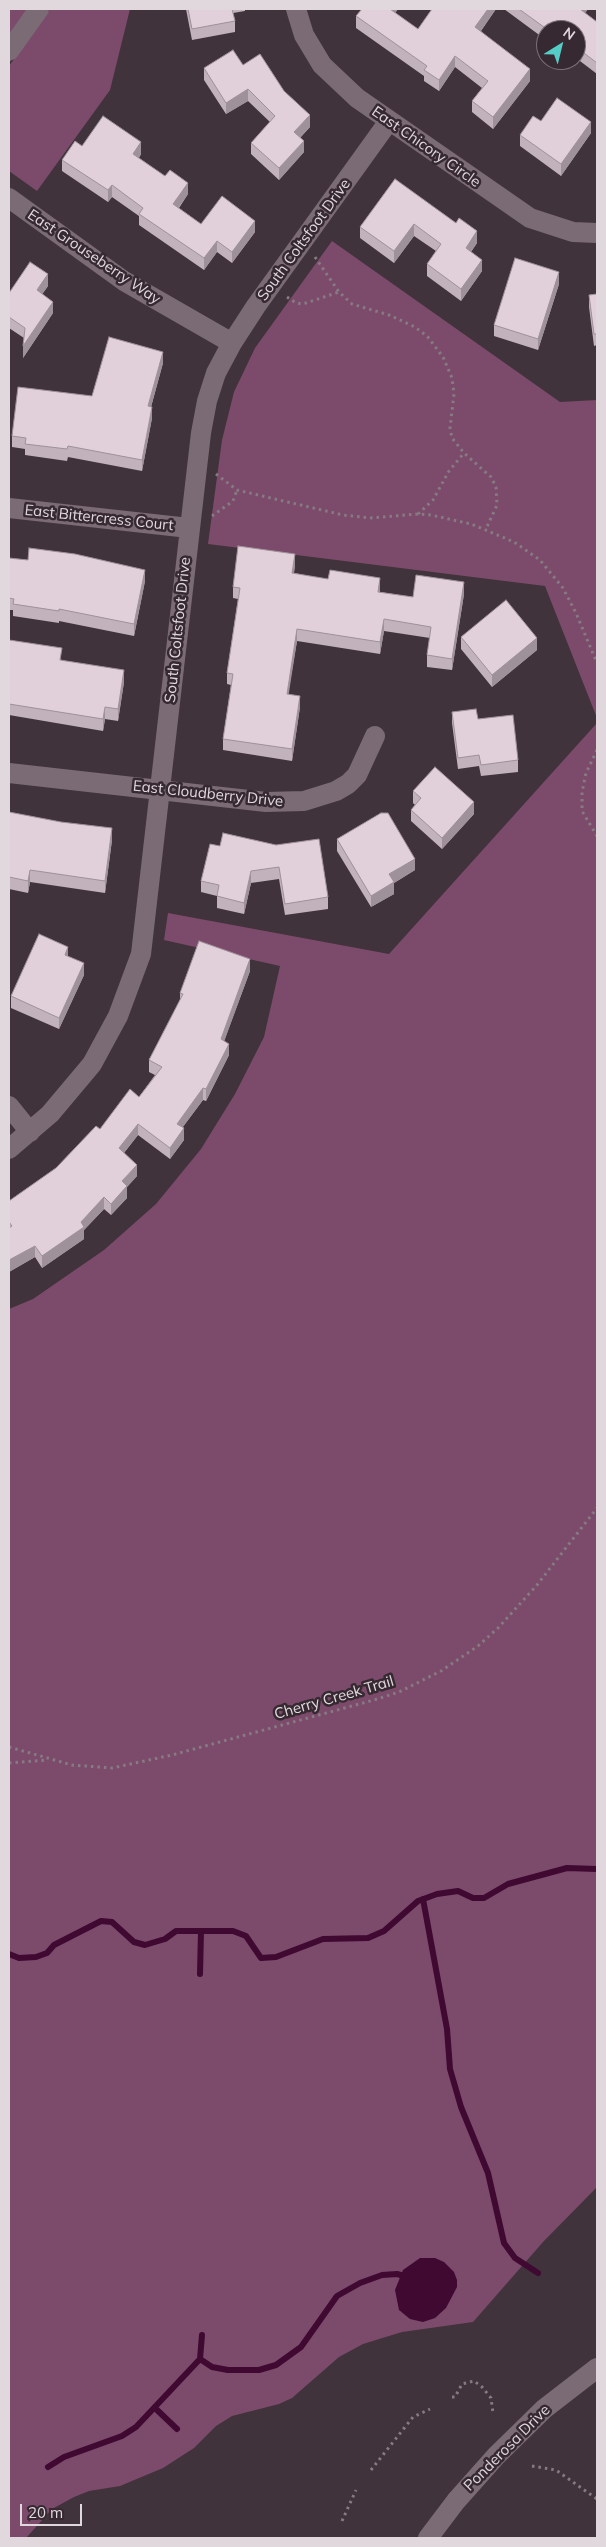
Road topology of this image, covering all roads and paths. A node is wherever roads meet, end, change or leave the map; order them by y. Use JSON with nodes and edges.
{"nodes":[{"id":1,"x":39,"y":9,"type":"edge"},
{"id":2,"x":296,"y":9,"type":"edge"},
{"id":3,"x":9,"y":52,"type":"edge"},
{"id":4,"x":389,"y":121,"type":"junction"},
{"id":5,"x":9,"y":198,"type":"edge"},
{"id":6,"x":597,"y":233,"type":"edge"},
{"id":7,"x":315,"y":257,"type":"dead end"},
{"id":8,"x":339,"y":292,"type":"junction"},
{"id":9,"x":288,"y":297,"type":"dead end"},
{"id":10,"x":232,"y":343,"type":"junction"},
{"id":11,"x":464,"y":454,"type":"junction"},
{"id":12,"x":214,"y":473,"type":"dead end"},
{"id":13,"x":237,"y":490,"type":"junction"},
{"id":14,"x":9,"y":508,"type":"edge"},
{"id":15,"x":418,"y":514,"type":"junction"},
{"id":16,"x":209,"y":518,"type":"dead end"},
{"id":17,"x":189,"y":528,"type":"junction"},
{"id":18,"x":486,"y":529,"type":"junction"},
{"id":19,"x":597,"y":663,"type":"edge"},
{"id":20,"x":376,"y":736,"type":"dead end"},
{"id":21,"x":597,"y":750,"type":"edge"},
{"id":22,"x":9,"y":773,"type":"edge"},
{"id":23,"x":160,"y":790,"type":"junction"},
{"id":24,"x":597,"y":836,"type":"edge"},
{"id":25,"x":9,"y":1106,"type":"edge"},
{"id":26,"x":30,"y":1132,"type":"junction"},
{"id":27,"x":9,"y":1149,"type":"edge"},
{"id":28,"x":597,"y":1508,"type":"edge"},
{"id":29,"x":9,"y":1747,"type":"edge"},
{"id":30,"x":50,"y":1760,"type":"junction"},
{"id":31,"x":9,"y":1763,"type":"edge"},
{"id":32,"x":597,"y":2368,"type":"edge"},
{"id":33,"x":452,"y":2397,"type":"dead end"},
{"id":34,"x":430,"y":2408,"type":"dead end"},
{"id":35,"x":492,"y":2413,"type":"dead end"},
{"id":36,"x":532,"y":2466,"type":"dead end"},
{"id":37,"x":371,"y":2470,"type":"dead end"},
{"id":38,"x":356,"y":2490,"type":"dead end"},
{"id":39,"x":597,"y":2499,"type":"edge"},
{"id":40,"x":342,"y":2520,"type":"dead end"},
{"id":41,"x":428,"y":2538,"type":"edge"}],
"edges":[{"from":1,"to":3,"type":"street"},
{"from":2,"to":4,"type":"street","name":"East Chicory Circle"},
{"from":4,"to":6,"type":"street","name":"East Chicory Circle"},
{"from":4,"to":10,"type":"street","name":"South Coltsfoot Drive"},
{"from":5,"to":10,"type":"street","name":"East Grouseberry Way"},
{"from":7,"to":8,"type":"path"},
{"from":8,"to":9,"type":"path"},
{"from":8,"to":11,"type":"path"},
{"from":10,"to":17,"type":"street","name":"South Coltsfoot Drive"},
{"from":11,"to":15,"type":"path"},
{"from":11,"to":18,"type":"path"},
{"from":12,"to":13,"type":"path"},
{"from":13,"to":15,"type":"path"},
{"from":13,"to":16,"type":"path"},
{"from":14,"to":17,"type":"street","name":"East Bittercress Court"},
{"from":15,"to":18,"type":"path"},
{"from":17,"to":23,"type":"street","name":"South Coltsfoot Drive"},
{"from":18,"to":19,"type":"path"},
{"from":20,"to":23,"type":"street","name":"East Cloudberry Drive"},
{"from":21,"to":24,"type":"path"},
{"from":22,"to":23,"type":"street","name":"East Cloudberry Drive"},
{"from":23,"to":26,"type":"street","name":"South Coltsfoot Drive"},
{"from":25,"to":26,"type":"street"},
{"from":26,"to":27,"type":"street","name":"South Coltsfoot Drive"},
{"from":28,"to":30,"type":"path","name":"Cherry Creek Trail"},
{"from":29,"to":30,"type":"path","name":"Cherry Creek Trail"},
{"from":30,"to":31,"type":"path"},
{"from":32,"to":41,"type":"street","name":"Ponderosa Drive"},
{"from":33,"to":35,"type":"path"},
{"from":34,"to":37,"type":"path"},
{"from":36,"to":39,"type":"path"},
{"from":38,"to":40,"type":"path"}]}
